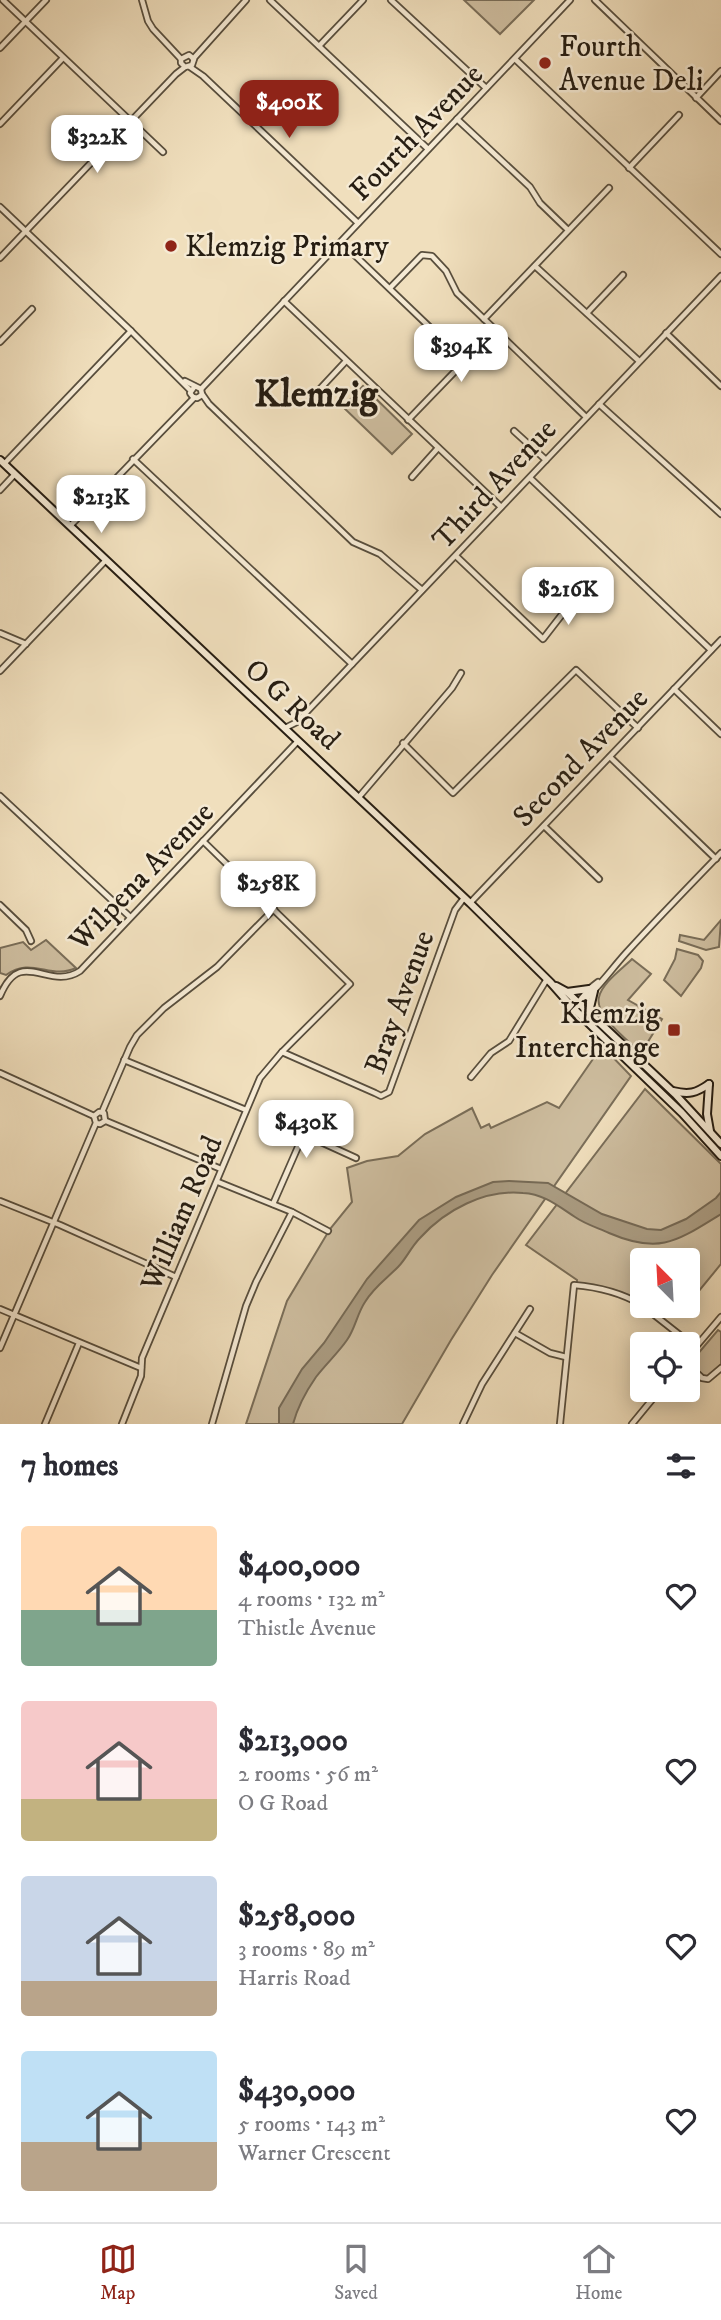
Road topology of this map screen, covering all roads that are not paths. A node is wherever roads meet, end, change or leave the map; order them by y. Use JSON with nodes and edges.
{"nodes":[{"id":1,"x":3,"y":0,"type":"edge"},
{"id":2,"x":46,"y":0,"type":"edge"},
{"id":3,"x":142,"y":0,"type":"edge"},
{"id":4,"x":246,"y":0,"type":"edge"},
{"id":5,"x":270,"y":0,"type":"edge"},
{"id":6,"x":363,"y":0,"type":"edge"},
{"id":7,"x":391,"y":0,"type":"edge"},
{"id":8,"x":570,"y":1,"type":"edge"},
{"id":9,"x":595,"y":1,"type":"edge"},
{"id":10,"x":26,"y":21,"type":"junction"},
{"id":11,"x":319,"y":46,"type":"junction"},
{"id":12,"x":0,"y":48,"type":"edge"},
{"id":13,"x":63,"y":58,"type":"junction"},
{"id":14,"x":515,"y":59,"type":"junction"},
{"id":15,"x":187,"y":61,"type":"junction"},
{"id":16,"x":721,"y":71,"type":"edge"},
{"id":17,"x":486,"y":88,"type":"junction"},
{"id":18,"x":696,"y":98,"type":"junction"},
{"id":19,"x":679,"y":115,"type":"dead end"},
{"id":20,"x":457,"y":119,"type":"junction"},
{"id":21,"x":130,"y":121,"type":"junction"},
{"id":22,"x":721,"y":121,"type":"edge"},
{"id":23,"x":0,"y":124,"type":"edge"},
{"id":24,"x":428,"y":149,"type":"junction"},
{"id":25,"x":163,"y":152,"type":"dead end"},
{"id":26,"x":629,"y":168,"type":"junction"},
{"id":27,"x":609,"y":188,"type":"dead end"},
{"id":28,"x":0,"y":207,"type":"edge"},
{"id":29,"x":358,"y":223,"type":"junction"},
{"id":30,"x":568,"y":230,"type":"junction"},
{"id":31,"x":25,"y":232,"type":"junction"},
{"id":32,"x":341,"y":242,"type":"junction"},
{"id":33,"x":721,"y":254,"type":"edge"},
{"id":34,"x":0,"y":258,"type":"edge"},
{"id":35,"x":535,"y":266,"type":"junction"},
{"id":36,"x":623,"y":275,"type":"dead end"},
{"id":37,"x":721,"y":276,"type":"edge"},
{"id":38,"x":390,"y":288,"type":"junction"},
{"id":39,"x":284,"y":302,"type":"junction"},
{"id":40,"x":32,"y":309,"type":"dead end"},
{"id":41,"x":587,"y":313,"type":"junction"},
{"id":42,"x":484,"y":318,"type":"junction"},
{"id":43,"x":495,"y":330,"type":"junction"},
{"id":44,"x":131,"y":331,"type":"junction"},
{"id":45,"x":666,"y":333,"type":"junction"},
{"id":46,"x":0,"y":342,"type":"edge"},
{"id":47,"x":466,"y":360,"type":"junction"},
{"id":48,"x":346,"y":361,"type":"junction"},
{"id":49,"x":639,"y":361,"type":"junction"},
{"id":50,"x":721,"y":386,"type":"edge"},
{"id":51,"x":318,"y":391,"type":"dead end"},
{"id":52,"x":196,"y":392,"type":"junction"},
{"id":53,"x":599,"y":404,"type":"junction"},
{"id":54,"x":586,"y":417,"type":"junction"},
{"id":55,"x":408,"y":420,"type":"junction"},
{"id":56,"x":514,"y":431,"type":"dead end"},
{"id":57,"x":438,"y":448,"type":"junction"},
{"id":58,"x":133,"y":459,"type":"junction"},
{"id":59,"x":545,"y":460,"type":"junction"},
{"id":60,"x":2,"y":462,"type":"edge"},
{"id":61,"x":15,"y":474,"type":"junction"},
{"id":62,"x":412,"y":477,"type":"dead end"},
{"id":63,"x":530,"y":478,"type":"junction"},
{"id":64,"x":0,"y":490,"type":"edge"},
{"id":65,"x":501,"y":507,"type":"junction"},
{"id":66,"x":721,"y":514,"type":"edge"},
{"id":67,"x":71,"y":525,"type":"junction"},
{"id":68,"x":456,"y":556,"type":"junction"},
{"id":69,"x":106,"y":560,"type":"junction"},
{"id":70,"x":422,"y":590,"type":"junction"},
{"id":71,"x":574,"y":599,"type":"dead end"},
{"id":72,"x":0,"y":633,"type":"edge"},
{"id":73,"x":721,"y":640,"type":"edge"},
{"id":74,"x":26,"y":644,"type":"junction"},
{"id":75,"x":711,"y":650,"type":"junction"},
{"id":76,"x":352,"y":664,"type":"junction"},
{"id":77,"x":0,"y":671,"type":"edge"},
{"id":78,"x":461,"y":673,"type":"dead end"},
{"id":79,"x":674,"y":689,"type":"junction"},
{"id":80,"x":297,"y":722,"type":"junction"},
{"id":81,"x":285,"y":728,"type":"junction"},
{"id":82,"x":638,"y":728,"type":"junction"},
{"id":83,"x":721,"y":734,"type":"edge"},
{"id":84,"x":296,"y":738,"type":"junction"},
{"id":85,"x":404,"y":743,"type":"junction"},
{"id":86,"x":610,"y":757,"type":"junction"},
{"id":87,"x":0,"y":796,"type":"edge"},
{"id":88,"x":359,"y":797,"type":"junction"},
{"id":89,"x":544,"y":826,"type":"junction"},
{"id":90,"x":203,"y":841,"type":"junction"},
{"id":91,"x":721,"y":853,"type":"edge"},
{"id":92,"x":716,"y":859,"type":"junction"},
{"id":93,"x":599,"y":879,"type":"dead end"},
{"id":94,"x":468,"y":900,"type":"junction"},
{"id":95,"x":0,"y":905,"type":"edge"},
{"id":96,"x":274,"y":909,"type":"junction"},
{"id":97,"x":130,"y":917,"type":"junction"},
{"id":98,"x":31,"y":941,"type":"dead end"},
{"id":99,"x":549,"y":981,"type":"junction"},
{"id":100,"x":592,"y":990,"type":"junction"},
{"id":101,"x":567,"y":992,"type":"junction"},
{"id":102,"x":0,"y":996,"type":"edge"},
{"id":103,"x":579,"y":1003,"type":"junction"},
{"id":104,"x":574,"y":1009,"type":"junction"},
{"id":105,"x":589,"y":1012,"type":"junction"},
{"id":106,"x":282,"y":1052,"type":"junction"},
{"id":107,"x":124,"y":1060,"type":"junction"},
{"id":108,"x":0,"y":1073,"type":"edge"},
{"id":109,"x":471,"y":1077,"type":"dead end"},
{"id":110,"x":672,"y":1091,"type":"junction"},
{"id":111,"x":247,"y":1110,"type":"junction"},
{"id":112,"x":102,"y":1112,"type":"junction"},
{"id":113,"x":688,"y":1114,"type":"junction"},
{"id":114,"x":94,"y":1116,"type":"junction"},
{"id":115,"x":105,"y":1121,"type":"junction"},
{"id":116,"x":96,"y":1123,"type":"junction"},
{"id":117,"x":711,"y":1133,"type":"junction"},
{"id":118,"x":721,"y":1144,"type":"edge"},
{"id":119,"x":721,"y":1156,"type":"edge"},
{"id":120,"x":356,"y":1158,"type":"dead end"},
{"id":121,"x":221,"y":1169,"type":"junction"},
{"id":122,"x":218,"y":1182,"type":"junction"},
{"id":123,"x":0,"y":1201,"type":"edge"},
{"id":124,"x":274,"y":1204,"type":"junction"},
{"id":125,"x":292,"y":1212,"type":"junction"},
{"id":126,"x":53,"y":1222,"type":"junction"},
{"id":127,"x":328,"y":1231,"type":"dead end"},
{"id":128,"x":176,"y":1277,"type":"junction"},
{"id":129,"x":630,"y":1298,"type":"edge"},
{"id":130,"x":0,"y":1309,"type":"edge"},
{"id":131,"x":530,"y":1309,"type":"dead end"},
{"id":132,"x":14,"y":1315,"type":"junction"},
{"id":133,"x":659,"y":1318,"type":"edge"},
{"id":134,"x":720,"y":1321,"type":"edge"},
{"id":135,"x":676,"y":1332,"type":"edge"},
{"id":136,"x":515,"y":1333,"type":"junction"},
{"id":137,"x":700,"y":1342,"type":"edge"},
{"id":138,"x":79,"y":1343,"type":"junction"},
{"id":139,"x":0,"y":1348,"type":"edge"},
{"id":140,"x":566,"y":1357,"type":"junction"},
{"id":141,"x":141,"y":1368,"type":"junction"},
{"id":142,"x":721,"y":1368,"type":"edge"},
{"id":143,"x":700,"y":1376,"type":"edge"},
{"id":144,"x":651,"y":1402,"type":"edge"},
{"id":145,"x":634,"y":1423,"type":"edge"},
{"id":146,"x":45,"y":1424,"type":"edge"},
{"id":147,"x":121,"y":1424,"type":"edge"},
{"id":148,"x":212,"y":1424,"type":"edge"},
{"id":149,"x":463,"y":1424,"type":"edge"},
{"id":150,"x":560,"y":1424,"type":"edge"}],
"edges":[{"from":1,"to":10,"type":"street"},
{"from":2,"to":10,"type":"street"},
{"from":3,"to":15,"type":"street"},
{"from":4,"to":15,"type":"street"},
{"from":5,"to":11,"type":"street"},
{"from":6,"to":11,"type":"street"},
{"from":7,"to":17,"type":"street"},
{"from":8,"to":14,"type":"street","name":"Fourth Avenue"},
{"from":9,"to":18,"type":"street"},
{"from":10,"to":12,"type":"street"},
{"from":10,"to":13,"type":"street"},
{"from":11,"to":24,"type":"street"},
{"from":13,"to":21,"type":"street"},
{"from":13,"to":23,"type":"street"},
{"from":14,"to":17,"type":"street","name":"Fourth Avenue"},
{"from":14,"to":26,"type":"street"},
{"from":15,"to":21,"type":"street"},
{"from":15,"to":29,"type":"street"},
{"from":16,"to":18,"type":"street"},
{"from":17,"to":20,"type":"street","name":"Fourth Avenue"},
{"from":18,"to":22,"type":"street"},
{"from":19,"to":26,"type":"street"},
{"from":20,"to":24,"type":"street","name":"Fourth Avenue"},
{"from":20,"to":30,"type":"street"},
{"from":21,"to":25,"type":"street"},
{"from":21,"to":31,"type":"street"},
{"from":24,"to":29,"type":"street","name":"Fourth Avenue"},
{"from":26,"to":33,"type":"street"},
{"from":27,"to":30,"type":"street"},
{"from":28,"to":31,"type":"street"},
{"from":29,"to":32,"type":"street","name":"Fourth Avenue"},
{"from":30,"to":35,"type":"street"},
{"from":31,"to":34,"type":"street"},
{"from":31,"to":44,"type":"street"},
{"from":32,"to":38,"type":"street"},
{"from":32,"to":39,"type":"street","name":"Fourth Avenue"},
{"from":35,"to":41,"type":"street"},
{"from":35,"to":42,"type":"street"},
{"from":36,"to":41,"type":"street"},
{"from":37,"to":45,"type":"street","name":"Third Avenue"},
{"from":38,"to":42,"type":"street"},
{"from":38,"to":47,"type":"street"},
{"from":39,"to":48,"type":"street"},
{"from":39,"to":52,"type":"street","name":"Fourth Avenue"},
{"from":40,"to":46,"type":"street"},
{"from":41,"to":49,"type":"street"},
{"from":42,"to":43,"type":"street"},
{"from":43,"to":47,"type":"street"},
{"from":43,"to":54,"type":"street"},
{"from":44,"to":52,"type":"street"},
{"from":44,"to":60,"type":"street"},
{"from":45,"to":49,"type":"street","name":"Third Avenue"},
{"from":45,"to":50,"type":"street"},
{"from":47,"to":55,"type":"street"},
{"from":48,"to":51,"type":"street"},
{"from":48,"to":55,"type":"street"},
{"from":49,"to":53,"type":"street","name":"Third Avenue"},
{"from":52,"to":58,"type":"street","name":"Fourth Avenue"},
{"from":52,"to":70,"type":"street"},
{"from":53,"to":54,"type":"street","name":"Third Avenue"},
{"from":53,"to":66,"type":"street"},
{"from":54,"to":59,"type":"street","name":"Third Avenue"},
{"from":55,"to":57,"type":"street"},
{"from":56,"to":59,"type":"street"},
{"from":57,"to":62,"type":"street"},
{"from":57,"to":65,"type":"street"},
{"from":58,"to":67,"type":"street","name":"Fourth Avenue"},
{"from":58,"to":76,"type":"street"},
{"from":59,"to":63,"type":"street","name":"Third Avenue"},
{"from":60,"to":61,"type":"main road","name":"O G Road"},
{"from":61,"to":64,"type":"street"},
{"from":61,"to":67,"type":"main road","name":"O G Road"},
{"from":63,"to":65,"type":"street","name":"Third Avenue"},
{"from":63,"to":75,"type":"street"},
{"from":65,"to":68,"type":"street","name":"Third Avenue"},
{"from":67,"to":69,"type":"main road","name":"O G Road"},
{"from":68,"to":70,"type":"street","name":"Third Avenue"},
{"from":68,"to":71,"type":"street"},
{"from":69,"to":74,"type":"street"},
{"from":69,"to":81,"type":"main road","name":"O G Road"},
{"from":70,"to":76,"type":"street","name":"Third Avenue"},
{"from":72,"to":74,"type":"street"},
{"from":73,"to":75,"type":"street","name":"Second Avenue"},
{"from":74,"to":77,"type":"street"},
{"from":75,"to":79,"type":"street","name":"Second Avenue"},
{"from":76,"to":80,"type":"street","name":"Third Avenue"},
{"from":78,"to":85,"type":"street"},
{"from":79,"to":82,"type":"street","name":"Second Avenue"},
{"from":79,"to":83,"type":"street"},
{"from":80,"to":81,"type":"street","name":"Third Avenue"},
{"from":80,"to":84,"type":"street","name":"Third Avenue"},
{"from":81,"to":84,"type":"main road","name":"O G Road"},
{"from":82,"to":85,"type":"street"},
{"from":82,"to":86,"type":"street","name":"Second Avenue"},
{"from":84,"to":88,"type":"main road","name":"O G Road"},
{"from":84,"to":90,"type":"street","name":"Wilpena Avenue"},
{"from":85,"to":88,"type":"street"},
{"from":86,"to":89,"type":"street","name":"Second Avenue"},
{"from":86,"to":92,"type":"street"},
{"from":87,"to":97,"type":"street"},
{"from":88,"to":94,"type":"main road","name":"O G Road"},
{"from":89,"to":93,"type":"street"},
{"from":89,"to":94,"type":"street","name":"Second Avenue"},
{"from":90,"to":96,"type":"street"},
{"from":90,"to":97,"type":"street","name":"Wilpena Avenue"},
{"from":91,"to":92,"type":"street"},
{"from":92,"to":100,"type":"street"},
{"from":94,"to":99,"type":"main road","name":"O G Road"},
{"from":94,"to":106,"type":"street","name":"Bray Avenue"},
{"from":95,"to":98,"type":"street"},
{"from":96,"to":106,"type":"street","name":"William Road"},
{"from":96,"to":107,"type":"street"},
{"from":97,"to":102,"type":"street","name":"Wilpena Avenue"},
{"from":99,"to":101,"type":"main road","name":"O G Road"},
{"from":99,"to":104,"type":"main road","name":"O G Road"},
{"from":99,"to":109,"type":"street"},
{"from":100,"to":101,"type":"main road"},
{"from":100,"to":103,"type":"street"},
{"from":100,"to":105,"type":"main road"},
{"from":101,"to":103,"type":"main road","name":"O G Road"},
{"from":103,"to":104,"type":"street"},
{"from":103,"to":105,"type":"main road","name":"O G Road"},
{"from":104,"to":113,"type":"main road","name":"O G Road"},
{"from":105,"to":110,"type":"main road","name":"O G Road"},
{"from":106,"to":111,"type":"street","name":"William Road"},
{"from":107,"to":111,"type":"street"},
{"from":107,"to":112,"type":"street"},
{"from":108,"to":114,"type":"street"},
{"from":110,"to":113,"type":"main road","name":"O G Road"},
{"from":110,"to":117,"type":"main road"},
{"from":111,"to":121,"type":"street","name":"William Road"},
{"from":112,"to":114,"type":"street"},
{"from":112,"to":115,"type":"street"},
{"from":113,"to":117,"type":"main road","name":"O G Road"},
{"from":113,"to":119,"type":"main road","name":"O G Road"},
{"from":114,"to":116,"type":"street"},
{"from":115,"to":116,"type":"street"},
{"from":115,"to":121,"type":"street"},
{"from":116,"to":126,"type":"street"},
{"from":117,"to":118,"type":"main road","name":"O G Road"},
{"from":120,"to":124,"type":"street"},
{"from":121,"to":122,"type":"street","name":"William Road"},
{"from":122,"to":124,"type":"street"},
{"from":122,"to":128,"type":"street","name":"William Road"},
{"from":123,"to":126,"type":"street"},
{"from":124,"to":125,"type":"street"},
{"from":125,"to":127,"type":"street"},
{"from":125,"to":148,"type":"street"},
{"from":126,"to":128,"type":"street"},
{"from":126,"to":132,"type":"street"},
{"from":128,"to":141,"type":"street","name":"William Road"},
{"from":129,"to":140,"type":"street"},
{"from":130,"to":132,"type":"street"},
{"from":131,"to":136,"type":"street"},
{"from":132,"to":138,"type":"street"},
{"from":132,"to":139,"type":"street"},
{"from":133,"to":135,"type":"street"},
{"from":134,"to":137,"type":"street"},
{"from":136,"to":140,"type":"street"},
{"from":136,"to":149,"type":"street"},
{"from":138,"to":141,"type":"street"},
{"from":138,"to":146,"type":"street"},
{"from":140,"to":150,"type":"street"},
{"from":141,"to":147,"type":"street","name":"William Road"},
{"from":142,"to":143,"type":"street"},
{"from":144,"to":145,"type":"street"}]}
